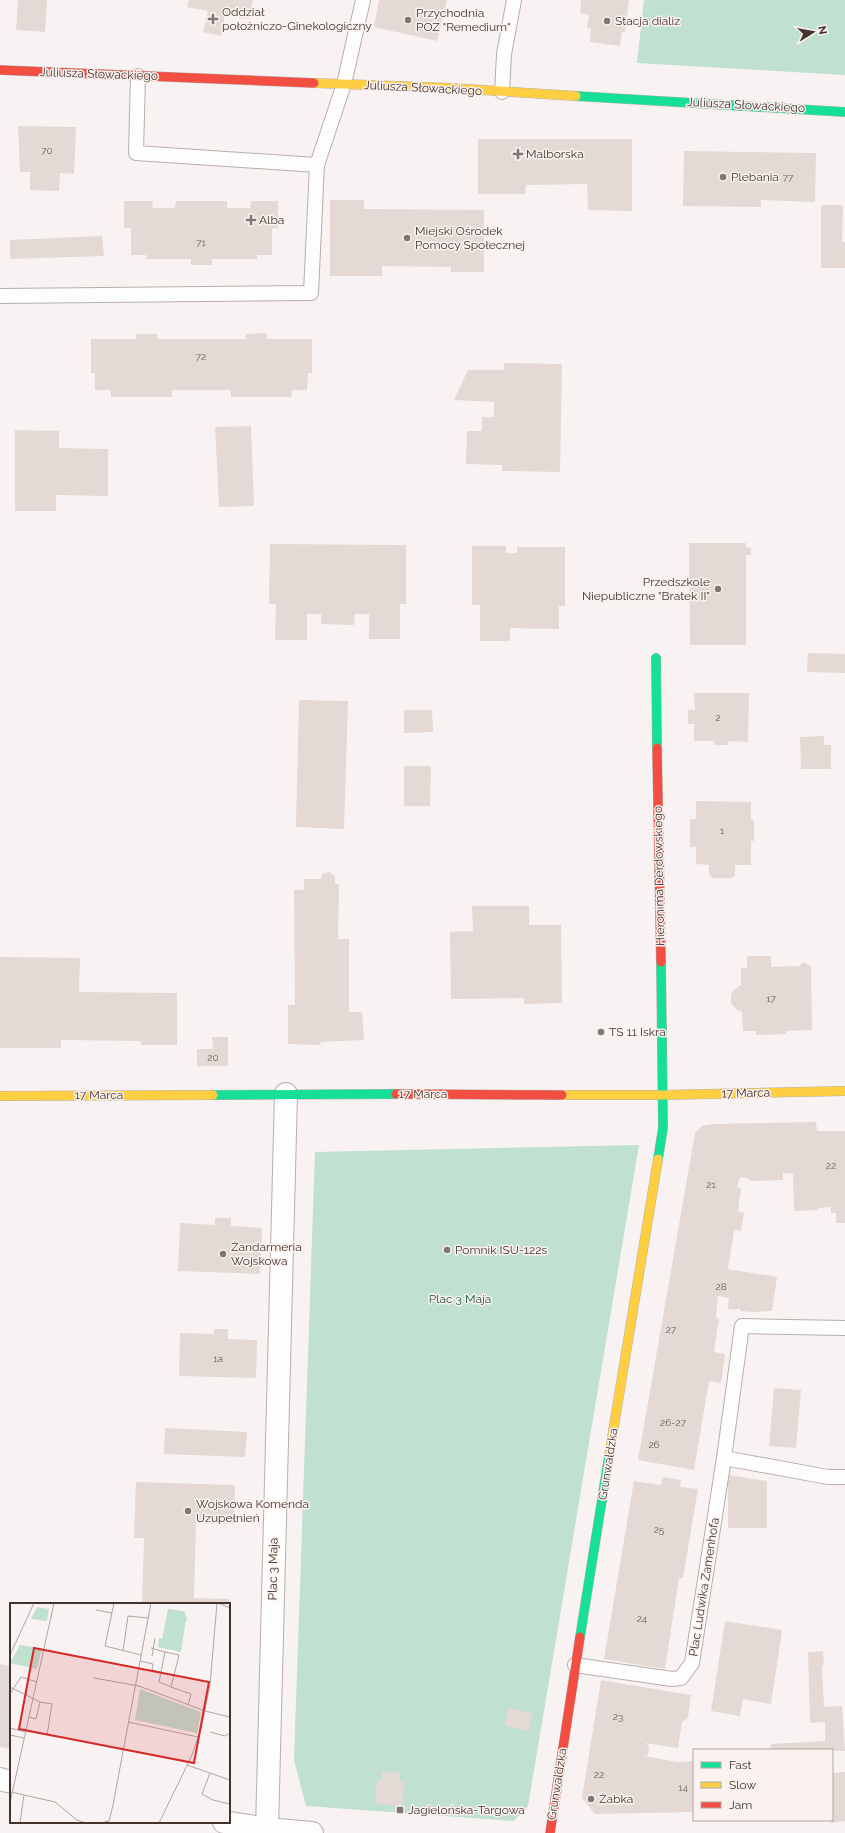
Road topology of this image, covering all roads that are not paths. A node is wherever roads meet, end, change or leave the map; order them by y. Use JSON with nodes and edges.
{"nodes":[{"id":1,"x":363,"y":0,"type":"edge"},
{"id":2,"x":514,"y":0,"type":"edge"},
{"id":3,"x":0,"y":70,"type":"edge"},
{"id":4,"x":138,"y":76,"type":"junction"},
{"id":5,"x":344,"y":84,"type":"junction"},
{"id":6,"x":502,"y":92,"type":"junction"},
{"id":7,"x":845,"y":112,"type":"edge"},
{"id":8,"x":317,"y":165,"type":"junction"},
{"id":9,"x":0,"y":296,"type":"edge"},
{"id":10,"x":656,"y":658,"type":"dead end"},
{"id":11,"x":845,"y":1091,"type":"edge"},
{"id":12,"x":286,"y":1094,"type":"junction"},
{"id":13,"x":662,"y":1095,"type":"junction"},
{"id":14,"x":0,"y":1096,"type":"edge"},
{"id":15,"x":845,"y":1328,"type":"edge"},
{"id":16,"x":724,"y":1458,"type":"junction"},
{"id":17,"x":845,"y":1477,"type":"edge"},
{"id":18,"x":575,"y":1665,"type":"junction"},
{"id":19,"x":0,"y":1779,"type":"edge"},
{"id":20,"x":10,"y":1782,"type":"edge"},
{"id":21,"x":230,"y":1823,"type":"edge"},
{"id":22,"x":267,"y":1829,"type":"junction"},
{"id":23,"x":312,"y":1833,"type":"edge"},
{"id":24,"x":550,"y":1833,"type":"edge"}],
"edges":[{"from":1,"to":5,"type":"lane"},
{"from":2,"to":6,"type":"lane"},
{"from":3,"to":4,"type":"street","name":"Juliusza Słowackiego"},
{"from":4,"to":5,"type":"street","name":"Juliusza Słowackiego"},
{"from":4,"to":8,"type":"lane"},
{"from":5,"to":6,"type":"street","name":"Juliusza Słowackiego"},
{"from":5,"to":8,"type":"lane"},
{"from":6,"to":7,"type":"street","name":"Juliusza Słowackiego"},
{"from":8,"to":9,"type":"lane"},
{"from":10,"to":13,"type":"street","name":"Hieronima Derdowskiego"},
{"from":11,"to":13,"type":"street","name":"17 Marca"},
{"from":12,"to":13,"type":"street","name":"17 Marca"},
{"from":12,"to":14,"type":"street","name":"17 Marca"},
{"from":12,"to":22,"type":"street","name":"Plac 3 Maja"},
{"from":13,"to":18,"type":"street","name":"Grunwaldzka"},
{"from":15,"to":16,"type":"lane","name":"Plac Ludwika Zamenhofa"},
{"from":16,"to":17,"type":"lane"},
{"from":16,"to":18,"type":"lane","name":"Plac Ludwika Zamenhofa"},
{"from":18,"to":24,"type":"street","name":"Grunwaldzka"},
{"from":19,"to":20,"type":"street"},
{"from":21,"to":22,"type":"street"},
{"from":22,"to":23,"type":"street"}]}
